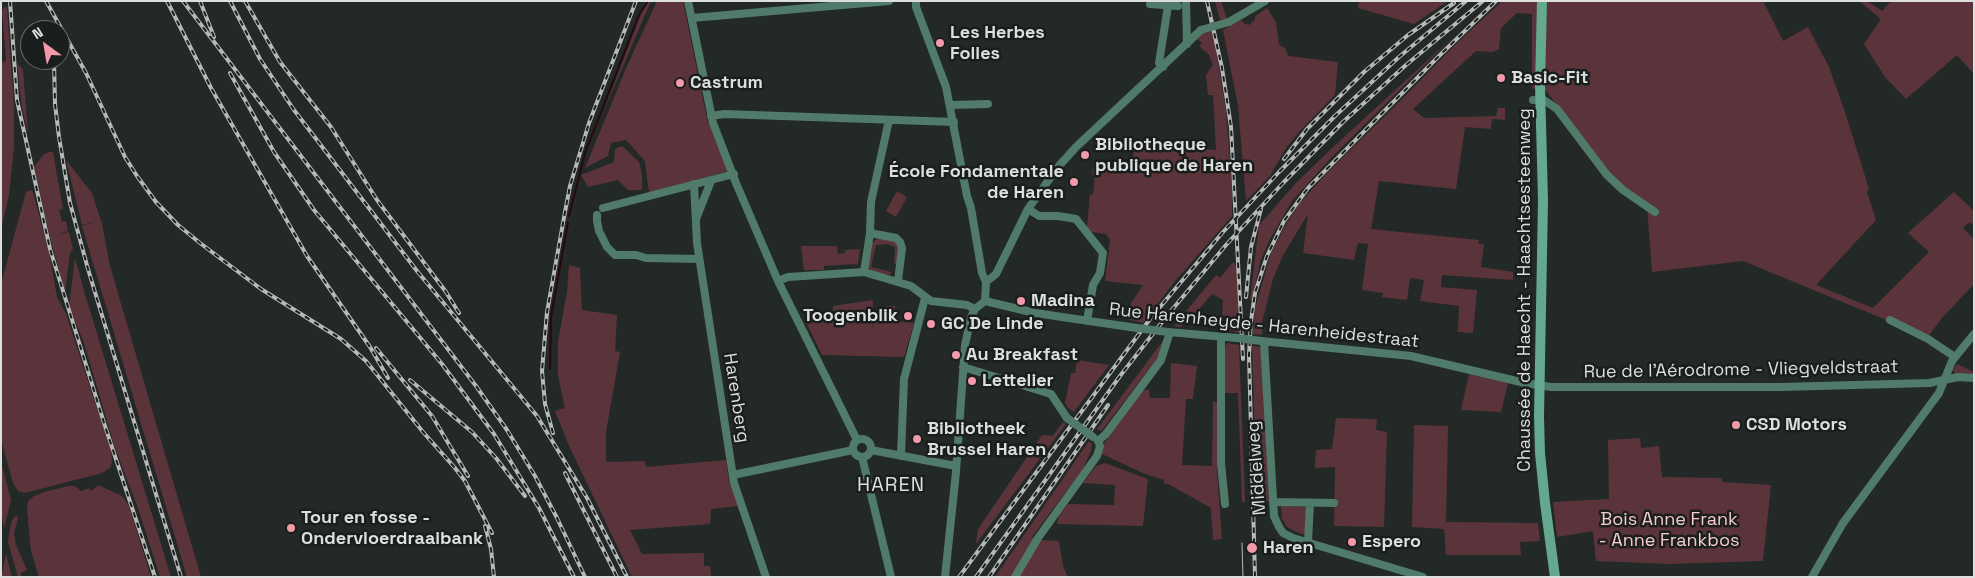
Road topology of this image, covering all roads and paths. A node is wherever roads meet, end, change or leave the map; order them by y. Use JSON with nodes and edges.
{"nodes":[{"id":1,"x":688,"y":1,"type":"edge"},
{"id":2,"x":889,"y":1,"type":"edge"},
{"id":3,"x":916,"y":1,"type":"edge"},
{"id":4,"x":1265,"y":1,"type":"edge"},
{"id":5,"x":1542,"y":1,"type":"edge"},
{"id":6,"x":1150,"y":4,"type":"dead end"},
{"id":7,"x":806,"y":5,"type":"edge"},
{"id":8,"x":1168,"y":6,"type":"junction"},
{"id":9,"x":1178,"y":6,"type":"dead end"},
{"id":10,"x":692,"y":18,"type":"junction"},
{"id":11,"x":1200,"y":31,"type":"junction"},
{"id":12,"x":1187,"y":44,"type":"junction"},
{"id":13,"x":1163,"y":68,"type":"junction"},
{"id":14,"x":1537,"y":100,"type":"junction"},
{"id":15,"x":988,"y":104,"type":"dead end"},
{"id":16,"x":951,"y":105,"type":"junction"},
{"id":17,"x":711,"y":116,"type":"junction"},
{"id":18,"x":889,"y":120,"type":"junction"},
{"id":19,"x":954,"y":122,"type":"junction"},
{"id":20,"x":734,"y":174,"type":"junction"},
{"id":21,"x":711,"y":181,"type":"junction"},
{"id":22,"x":694,"y":184,"type":"junction"},
{"id":23,"x":1028,"y":209,"type":"junction"},
{"id":24,"x":1655,"y":212,"type":"dead end"},
{"id":25,"x":696,"y":220,"type":"junction"},
{"id":26,"x":870,"y":233,"type":"junction"},
{"id":27,"x":700,"y":259,"type":"junction"},
{"id":28,"x":864,"y":272,"type":"junction"},
{"id":29,"x":778,"y":281,"type":"junction"},
{"id":30,"x":898,"y":281,"type":"junction"},
{"id":31,"x":986,"y":282,"type":"junction"},
{"id":32,"x":925,"y":298,"type":"junction"},
{"id":33,"x":985,"y":301,"type":"junction"},
{"id":34,"x":975,"y":309,"type":"junction"},
{"id":35,"x":1890,"y":320,"type":"dead end"},
{"id":36,"x":1087,"y":321,"type":"junction"},
{"id":37,"x":1169,"y":332,"type":"junction"},
{"id":38,"x":1974,"y":334,"type":"edge"},
{"id":39,"x":1221,"y":337,"type":"junction"},
{"id":40,"x":1263,"y":341,"type":"junction"},
{"id":41,"x":1955,"y":357,"type":"junction"},
{"id":42,"x":964,"y":366,"type":"junction"},
{"id":43,"x":1974,"y":378,"type":"edge"},
{"id":44,"x":1944,"y":379,"type":"junction"},
{"id":45,"x":1539,"y":385,"type":"junction"},
{"id":46,"x":1095,"y":439,"type":"junction"},
{"id":47,"x":857,"y":440,"type":"junction"},
{"id":48,"x":853,"y":450,"type":"junction"},
{"id":49,"x":870,"y":450,"type":"junction"},
{"id":50,"x":901,"y":456,"type":"junction"},
{"id":51,"x":862,"y":457,"type":"junction"},
{"id":52,"x":956,"y":466,"type":"junction"},
{"id":53,"x":733,"y":475,"type":"junction"},
{"id":54,"x":1274,"y":502,"type":"junction"},
{"id":55,"x":1310,"y":502,"type":"junction"},
{"id":56,"x":1334,"y":503,"type":"dead end"},
{"id":57,"x":1225,"y":504,"type":"dead end"},
{"id":58,"x":1308,"y":542,"type":"junction"},
{"id":59,"x":766,"y":577,"type":"edge"},
{"id":60,"x":891,"y":577,"type":"edge"},
{"id":61,"x":945,"y":577,"type":"edge"},
{"id":62,"x":1015,"y":577,"type":"edge"},
{"id":63,"x":1423,"y":577,"type":"edge"},
{"id":64,"x":1555,"y":577,"type":"edge"},
{"id":65,"x":1812,"y":577,"type":"edge"}],
"edges":[{"from":1,"to":10,"type":"street"},
{"from":2,"to":7,"type":"street"},
{"from":3,"to":16,"type":"street"},
{"from":4,"to":11,"type":"street","bridge":true},
{"from":5,"to":14,"type":"main road","name":"Chaussée de Haecht - Haachtsesteenweg"},
{"from":6,"to":8,"type":"street"},
{"from":7,"to":10,"type":"street"},
{"from":8,"to":9,"type":"street"},
{"from":8,"to":13,"type":"street"},
{"from":10,"to":17,"type":"street"},
{"from":11,"to":12,"type":"street"},
{"from":11,"to":12,"type":"street"},
{"from":12,"to":13,"type":"street"},
{"from":13,"to":23,"type":"street"},
{"from":14,"to":24,"type":"street"},
{"from":14,"to":45,"type":"main road","name":"Chaussée de Haecht - Haachtsesteenweg"},
{"from":15,"to":16,"type":"street"},
{"from":16,"to":19,"type":"street"},
{"from":17,"to":18,"type":"street"},
{"from":17,"to":20,"type":"street"},
{"from":18,"to":19,"type":"street"},
{"from":18,"to":26,"type":"street"},
{"from":19,"to":31,"type":"street"},
{"from":20,"to":21,"type":"street"},
{"from":20,"to":29,"type":"street"},
{"from":21,"to":22,"type":"street"},
{"from":21,"to":25,"type":"street","name":"Harenberg"},
{"from":22,"to":25,"type":"street","name":"Harenberg"},
{"from":22,"to":27,"type":"street"},
{"from":23,"to":31,"type":"street"},
{"from":23,"to":36,"type":"street"},
{"from":25,"to":27,"type":"street","name":"Harenberg"},
{"from":26,"to":28,"type":"street"},
{"from":26,"to":30,"type":"street"},
{"from":27,"to":53,"type":"street","name":"Harenberg"},
{"from":28,"to":29,"type":"street"},
{"from":28,"to":30,"type":"street"},
{"from":29,"to":47,"type":"street"},
{"from":30,"to":32,"type":"street"},
{"from":31,"to":33,"type":"street"},
{"from":32,"to":34,"type":"street"},
{"from":32,"to":50,"type":"street"},
{"from":33,"to":34,"type":"street"},
{"from":33,"to":36,"type":"street","name":"Rue Harenheyde - Harenheidestraat"},
{"from":34,"to":42,"type":"street"},
{"from":35,"to":41,"type":"street"},
{"from":36,"to":37,"type":"street","name":"Rue Harenheyde - Harenheidestraat","bridge":true},
{"from":37,"to":39,"type":"street","name":"Rue Harenheyde - Harenheidestraat"},
{"from":37,"to":46,"type":"street"},
{"from":38,"to":41,"type":"street"},
{"from":39,"to":40,"type":"street","name":"Rue Harenheyde - Harenheidestraat","bridge":true},
{"from":39,"to":57,"type":"street"},
{"from":40,"to":45,"type":"street","name":"Rue Harenheyde - Harenheidestraat"},
{"from":40,"to":54,"type":"street","name":"Middelweg"},
{"from":41,"to":44,"type":"street"},
{"from":42,"to":46,"type":"street","bridge":true},
{"from":42,"to":52,"type":"street"},
{"from":43,"to":44,"type":"street","name":"Rue de l'Aérodrome - Vliegveldstraat"},
{"from":44,"to":45,"type":"street","name":"Rue de l'Aérodrome - Vliegveldstraat"},
{"from":44,"to":65,"type":"street"},
{"from":45,"to":64,"type":"main road","name":"Chaussée de Haecht - Haachtsesteenweg"},
{"from":46,"to":62,"type":"street"},
{"from":47,"to":48,"type":"street"},
{"from":47,"to":49,"type":"street"},
{"from":48,"to":51,"type":"street"},
{"from":48,"to":53,"type":"street"},
{"from":49,"to":50,"type":"street"},
{"from":49,"to":51,"type":"street"},
{"from":50,"to":52,"type":"street"},
{"from":51,"to":60,"type":"street"},
{"from":52,"to":61,"type":"street"},
{"from":53,"to":59,"type":"street","name":"Harenberg"},
{"from":54,"to":55,"type":"street"},
{"from":54,"to":58,"type":"street","name":"Middelweg"},
{"from":55,"to":56,"type":"street"},
{"from":55,"to":58,"type":"street"},
{"from":58,"to":63,"type":"street","name":"Middelweg"}]}
